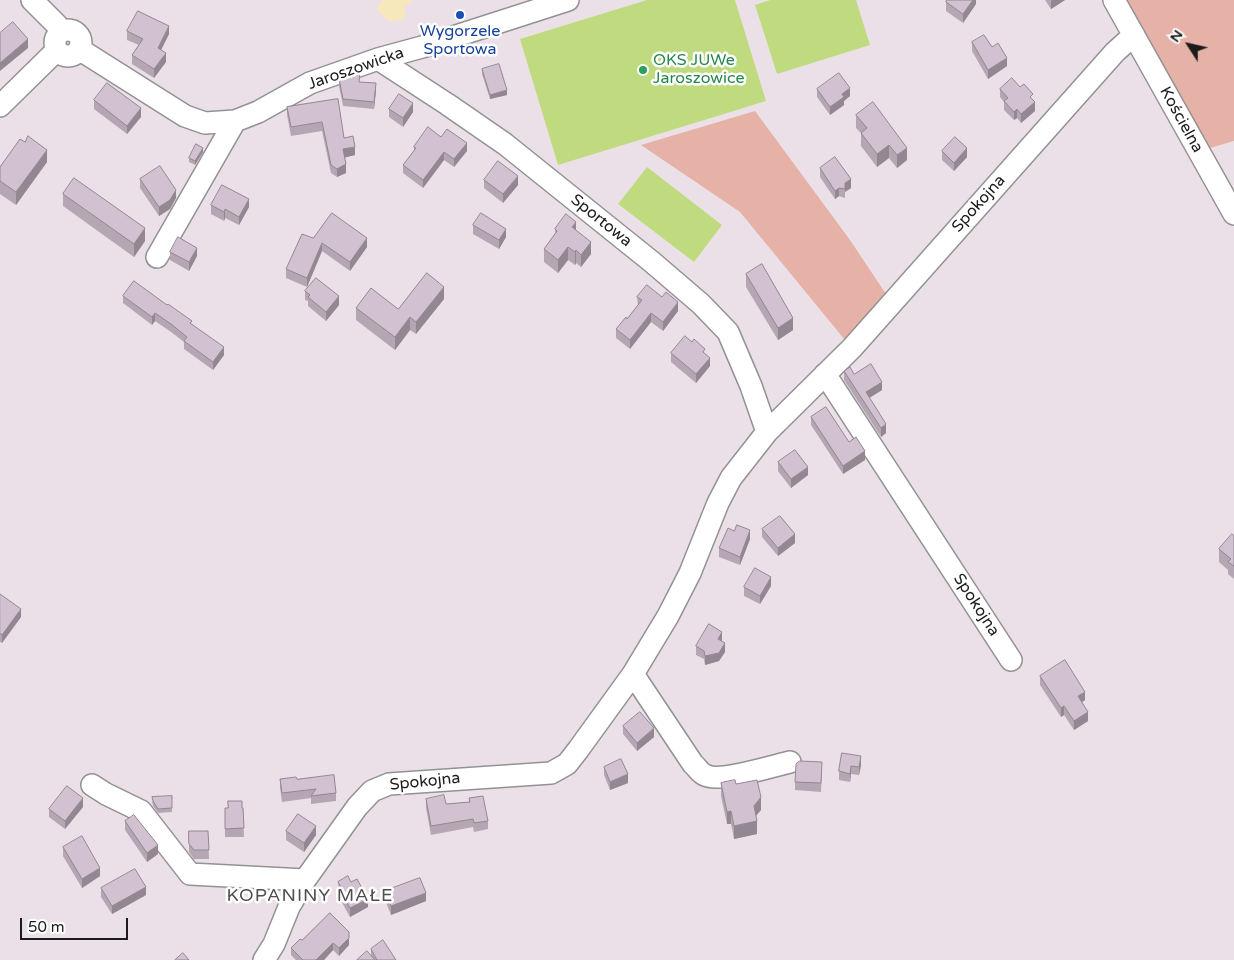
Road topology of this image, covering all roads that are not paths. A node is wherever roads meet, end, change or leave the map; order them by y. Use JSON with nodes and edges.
{"nodes":[{"id":1,"x":32,"y":0,"type":"edge"},
{"id":2,"x":568,"y":0,"type":"edge"},
{"id":3,"x":1114,"y":0,"type":"edge"},
{"id":4,"x":1134,"y":35,"type":"junction"},
{"id":5,"x":59,"y":41,"type":"junction"},
{"id":6,"x":378,"y":59,"type":"junction"},
{"id":7,"x":0,"y":106,"type":"edge"},
{"id":8,"x":235,"y":121,"type":"junction"},
{"id":9,"x":1234,"y":214,"type":"edge"},
{"id":10,"x":157,"y":257,"type":"dead end"},
{"id":11,"x":825,"y":374,"type":"junction"},
{"id":12,"x":767,"y":432,"type":"junction"},
{"id":13,"x":1011,"y":660,"type":"dead end"},
{"id":14,"x":633,"y":674,"type":"junction"},
{"id":15,"x":790,"y":762,"type":"dead end"},
{"id":16,"x":92,"y":785,"type":"dead end"},
{"id":17,"x":305,"y":880,"type":"junction"},
{"id":18,"x":264,"y":960,"type":"edge"}],
"edges":[{"from":1,"to":5,"type":"street"},
{"from":2,"to":6,"type":"street","name":"Jaroszowicka"},
{"from":3,"to":4,"type":"street","name":"Kościelna"},
{"from":4,"to":9,"type":"street","name":"Kościelna"},
{"from":4,"to":11,"type":"street","name":"Spokojna"},
{"from":5,"to":7,"type":"street"},
{"from":5,"to":8,"type":"street","name":"Jaroszowicka"},
{"from":6,"to":8,"type":"street","name":"Jaroszowicka"},
{"from":6,"to":12,"type":"street","name":"Sportowa"},
{"from":8,"to":10,"type":"street"},
{"from":11,"to":12,"type":"street","name":"Spokojna"},
{"from":11,"to":13,"type":"street","name":"Spokojna"},
{"from":12,"to":14,"type":"street","name":"Spokojna"},
{"from":14,"to":15,"type":"street"},
{"from":14,"to":17,"type":"street","name":"Spokojna"},
{"from":16,"to":17,"type":"street"},
{"from":17,"to":18,"type":"street","name":"Spokojna"}]}
